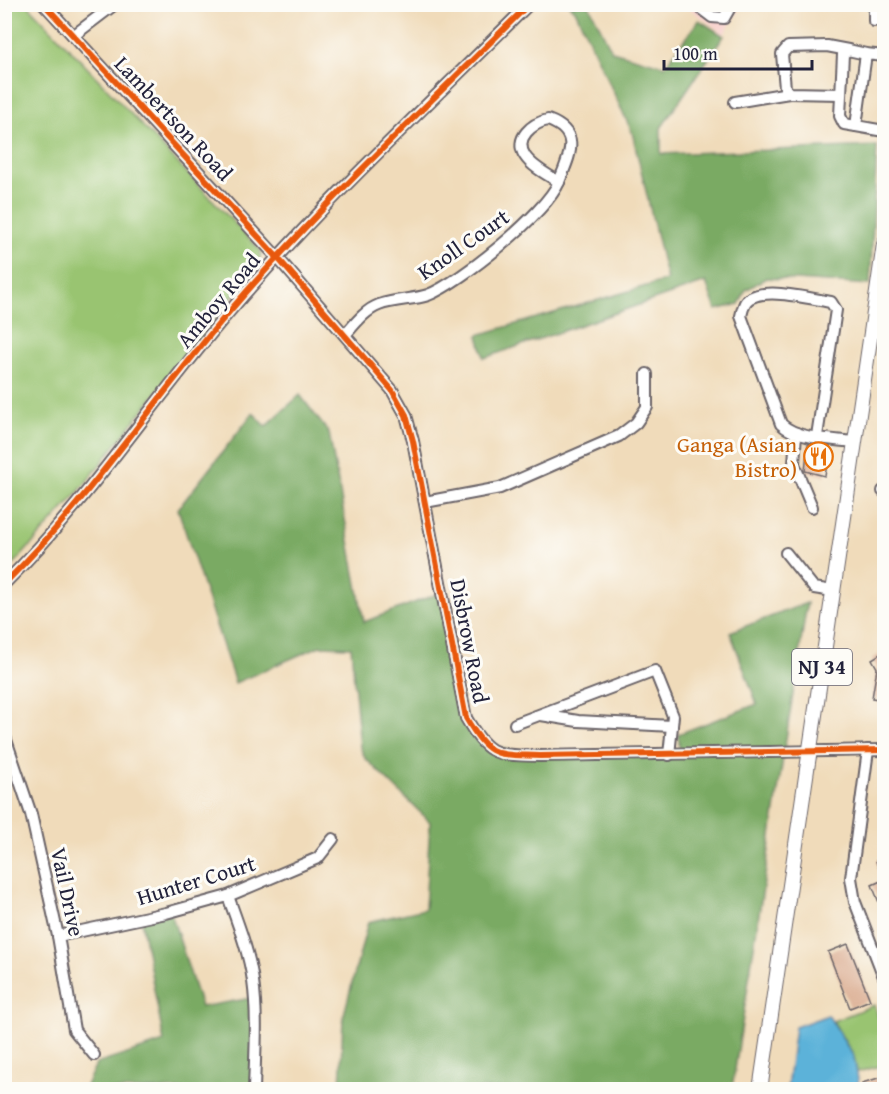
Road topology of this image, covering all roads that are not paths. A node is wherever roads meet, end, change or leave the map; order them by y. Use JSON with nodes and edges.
{"nodes":[{"id":1,"x":44,"y":4,"type":"edge"},
{"id":2,"x":115,"y":4,"type":"edge"},
{"id":3,"x":529,"y":4,"type":"edge"},
{"id":4,"x":695,"y":4,"type":"edge"},
{"id":5,"x":732,"y":4,"type":"edge"},
{"id":6,"x":874,"y":4,"type":"edge"},
{"id":7,"x":874,"y":21,"type":"dead end"},
{"id":8,"x":74,"y":36,"type":"junction"},
{"id":9,"x":848,"y":50,"type":"junction"},
{"id":10,"x":866,"y":54,"type":"junction"},
{"id":11,"x":885,"y":56,"type":"edge"},
{"id":12,"x":789,"y":93,"type":"junction"},
{"id":13,"x":841,"y":94,"type":"junction"},
{"id":14,"x":735,"y":102,"type":"dead end"},
{"id":15,"x":856,"y":126,"type":"junction"},
{"id":16,"x":885,"y":131,"type":"edge"},
{"id":17,"x":558,"y":182,"type":"junction"},
{"id":18,"x":885,"y":244,"type":"edge"},
{"id":19,"x":277,"y":257,"type":"junction"},
{"id":20,"x":345,"y":335,"type":"junction"},
{"id":21,"x":648,"y":374,"type":"dead end"},
{"id":22,"x":796,"y":433,"type":"junction"},
{"id":23,"x":817,"y":436,"type":"junction"},
{"id":24,"x":855,"y":442,"type":"junction"},
{"id":25,"x":425,"y":501,"type":"junction"},
{"id":26,"x":812,"y":507,"type":"dead end"},
{"id":27,"x":786,"y":552,"type":"dead end"},
{"id":28,"x":4,"y":584,"type":"edge"},
{"id":29,"x":833,"y":591,"type":"junction"},
{"id":30,"x":540,"y":715,"type":"junction"},
{"id":31,"x":515,"y":724,"type":"dead end"},
{"id":32,"x":672,"y":726,"type":"junction"},
{"id":33,"x":4,"y":735,"type":"edge"},
{"id":34,"x":868,"y":750,"type":"junction"},
{"id":35,"x":885,"y":750,"type":"edge"},
{"id":36,"x":809,"y":753,"type":"junction"},
{"id":37,"x":669,"y":754,"type":"junction"},
{"id":38,"x":333,"y":839,"type":"dead end"},
{"id":39,"x":228,"y":896,"type":"junction"},
{"id":40,"x":58,"y":936,"type":"junction"},
{"id":41,"x":885,"y":977,"type":"edge"},
{"id":42,"x":94,"y":1055,"type":"dead end"},
{"id":43,"x":254,"y":1089,"type":"edge"},
{"id":44,"x":760,"y":1089,"type":"edge"}],
"edges":[{"from":1,"to":8,"type":"street","name":"Lambertson Road"},
{"from":2,"to":8,"type":"street"},
{"from":3,"to":19,"type":"street","name":"Amboy Road"},
{"from":4,"to":5,"type":"street"},
{"from":6,"to":7,"type":"street"},
{"from":8,"to":19,"type":"street","name":"Lambertson Road"},
{"from":9,"to":10,"type":"street"},
{"from":9,"to":12,"type":"street"},
{"from":9,"to":13,"type":"street"},
{"from":10,"to":11,"type":"street"},
{"from":10,"to":15,"type":"street"},
{"from":12,"to":13,"type":"street"},
{"from":12,"to":14,"type":"street"},
{"from":13,"to":15,"type":"street"},
{"from":15,"to":16,"type":"street"},
{"from":17,"to":17,"type":"street","name":"Knoll Court"},
{"from":17,"to":20,"type":"street","name":"Knoll Court"},
{"from":18,"to":24,"type":"main road","number":"NJ 34"},
{"from":19,"to":20,"type":"street","name":"Disbrow Road"},
{"from":19,"to":28,"type":"street","name":"Amboy Road"},
{"from":20,"to":25,"type":"street","name":"Disbrow Road"},
{"from":21,"to":25,"type":"street"},
{"from":22,"to":23,"type":"street"},
{"from":22,"to":23,"type":"street"},
{"from":22,"to":26,"type":"street"},
{"from":23,"to":24,"type":"street"},
{"from":24,"to":29,"type":"main road","number":"NJ 34"},
{"from":25,"to":37,"type":"street","name":"Disbrow Road"},
{"from":27,"to":29,"type":"street"},
{"from":29,"to":36,"type":"main road","number":"NJ 34"},
{"from":30,"to":31,"type":"street"},
{"from":30,"to":32,"type":"street"},
{"from":30,"to":32,"type":"street"},
{"from":32,"to":37,"type":"street"},
{"from":33,"to":40,"type":"street","name":"Vail Drive"},
{"from":34,"to":35,"type":"street","name":"Disbrow Road"},
{"from":34,"to":36,"type":"street","name":"Disbrow Road"},
{"from":34,"to":41,"type":"street"},
{"from":36,"to":37,"type":"street","name":"Disbrow Road"},
{"from":36,"to":44,"type":"main road","number":"NJ 34"},
{"from":38,"to":39,"type":"street","name":"Hunter Court"},
{"from":39,"to":40,"type":"street","name":"Hunter Court"},
{"from":39,"to":43,"type":"street"},
{"from":40,"to":42,"type":"street","name":"Vail Drive"}]}
